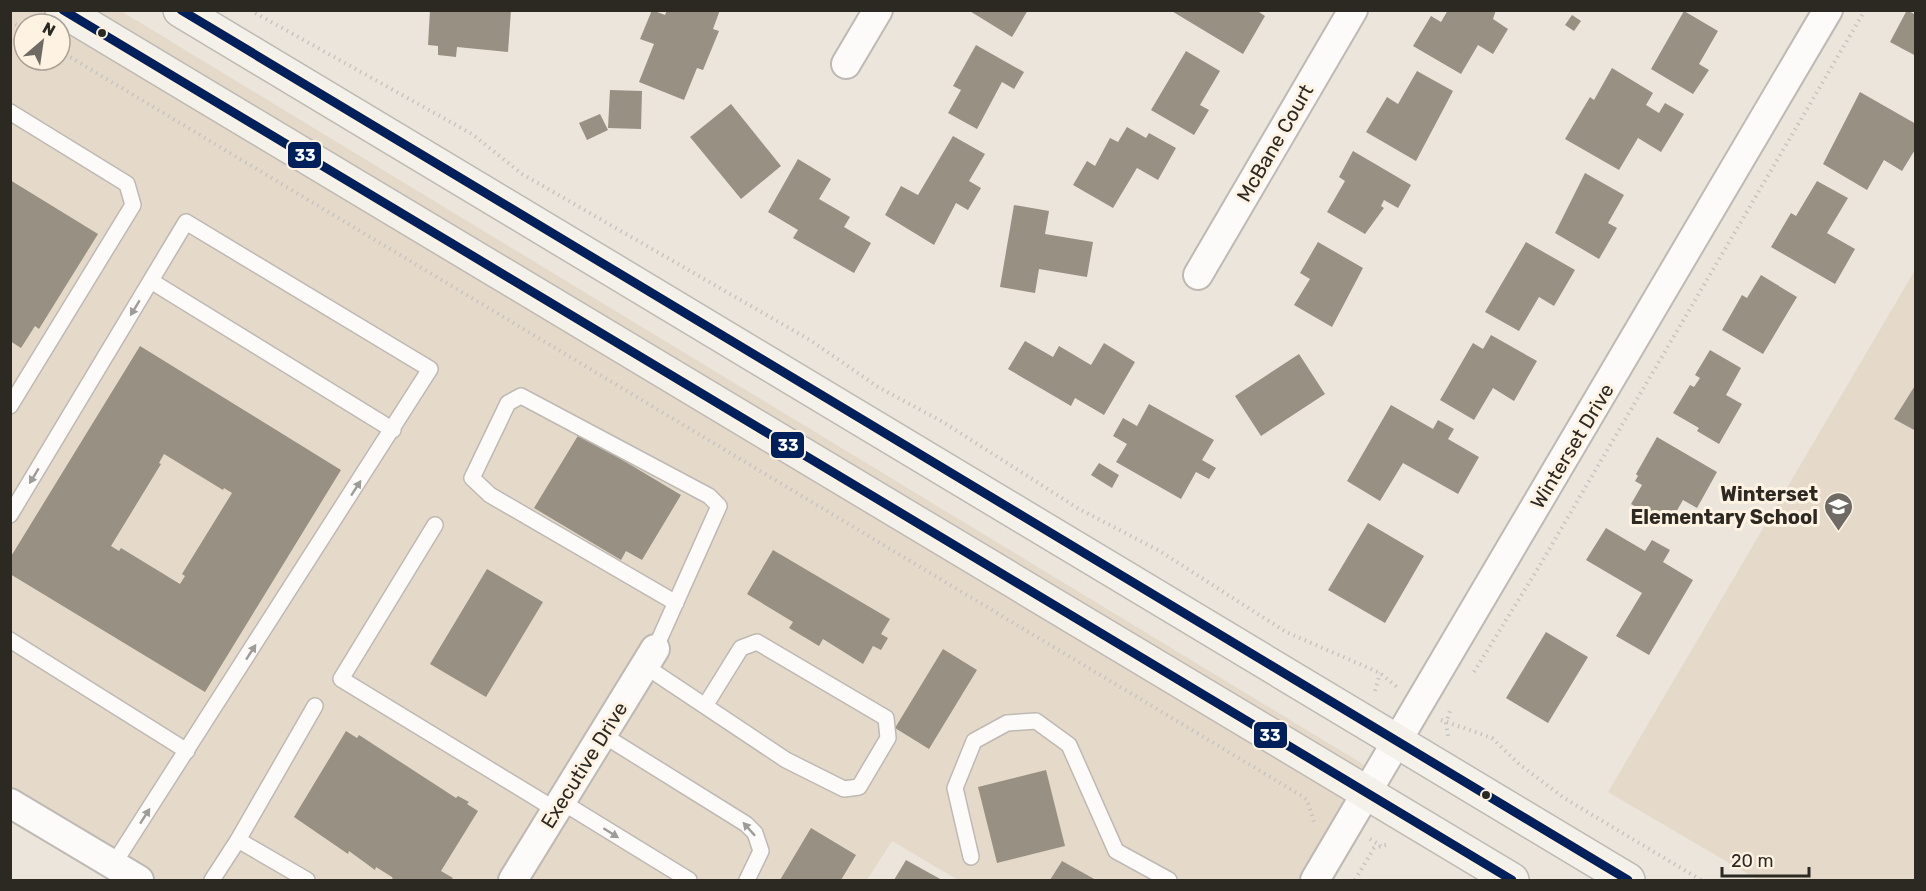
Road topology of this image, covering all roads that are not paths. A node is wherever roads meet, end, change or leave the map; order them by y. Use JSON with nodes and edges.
{"nodes":[{"id":1,"x":62,"y":10,"type":"edge"},
{"id":2,"x":180,"y":10,"type":"edge"},
{"id":3,"x":878,"y":10,"type":"edge"},
{"id":4,"x":1353,"y":10,"type":"edge"},
{"id":5,"x":1828,"y":10,"type":"edge"},
{"id":6,"x":846,"y":64,"type":"dead end"},
{"id":7,"x":10,"y":112,"type":"edge"},
{"id":8,"x":1198,"y":275,"type":"dead end"},
{"id":9,"x":151,"y":281,"type":"junction"},
{"id":10,"x":10,"y":406,"type":"edge"},
{"id":11,"x":393,"y":430,"type":"junction"},
{"id":12,"x":10,"y":515,"type":"edge"},
{"id":13,"x":435,"y":525,"type":"dead end"},
{"id":14,"x":676,"y":603,"type":"junction"},
{"id":15,"x":10,"y":640,"type":"edge"},
{"id":16,"x":650,"y":657,"type":"junction"},
{"id":17,"x":315,"y":706,"type":"dead end"},
{"id":18,"x":705,"y":706,"type":"junction"},
{"id":19,"x":603,"y":735,"type":"junction"},
{"id":20,"x":1397,"y":741,"type":"junction"},
{"id":21,"x":187,"y":751,"type":"junction"},
{"id":22,"x":1366,"y":793,"type":"junction"},
{"id":23,"x":10,"y":803,"type":"edge"},
{"id":24,"x":559,"y":806,"type":"junction"},
{"id":25,"x":238,"y":840,"type":"junction"},
{"id":26,"x":971,"y":857,"type":"dead end"},
{"id":27,"x":113,"y":865,"type":"junction"},
{"id":28,"x":139,"y":880,"type":"edge"},
{"id":29,"x":212,"y":880,"type":"edge"},
{"id":30,"x":307,"y":880,"type":"edge"},
{"id":31,"x":513,"y":880,"type":"edge"},
{"id":32,"x":689,"y":880,"type":"edge"},
{"id":33,"x":747,"y":880,"type":"edge"},
{"id":34,"x":1169,"y":880,"type":"edge"},
{"id":35,"x":1315,"y":880,"type":"edge"},
{"id":36,"x":1512,"y":880,"type":"edge"},
{"id":37,"x":1628,"y":880,"type":"edge"}],
"edges":[{"from":1,"to":22,"type":"main road"},
{"from":2,"to":20,"type":"main road"},
{"from":3,"to":6,"type":"street"},
{"from":4,"to":8,"type":"street","name":"McBane Court"},
{"from":5,"to":20,"type":"street","name":"Winterset Drive"},
{"from":7,"to":10,"type":"lane"},
{"from":9,"to":11,"type":"lane"},
{"from":9,"to":11,"type":"lane"},
{"from":9,"to":12,"type":"lane","one_way":true},
{"from":21,"to":11,"type":"lane","one_way":true},
{"from":13,"to":24,"type":"lane"},
{"from":14,"to":14,"type":"lane"},
{"from":14,"to":16,"type":"lane"},
{"from":15,"to":21,"type":"lane"},
{"from":16,"to":18,"type":"lane"},
{"from":16,"to":19,"type":"street","name":"Executive Drive"},
{"from":17,"to":25,"type":"lane"},
{"from":18,"to":18,"type":"lane"},
{"from":19,"to":24,"type":"street","name":"Executive Drive"},
{"from":33,"to":19,"type":"lane","one_way":true},
{"from":20,"to":22,"type":"street","name":"Winterset Drive"},
{"from":20,"to":37,"type":"main road"},
{"from":27,"to":21,"type":"lane","one_way":true},
{"from":22,"to":35,"type":"street","name":"Winterset Drive"},
{"from":22,"to":36,"type":"main road"},
{"from":23,"to":27,"type":"street"},
{"from":24,"to":31,"type":"street","name":"Executive Drive"},
{"from":24,"to":32,"type":"lane","one_way":true},
{"from":25,"to":29,"type":"lane"},
{"from":25,"to":30,"type":"lane"},
{"from":26,"to":34,"type":"lane"},
{"from":27,"to":28,"type":"street"}]}
